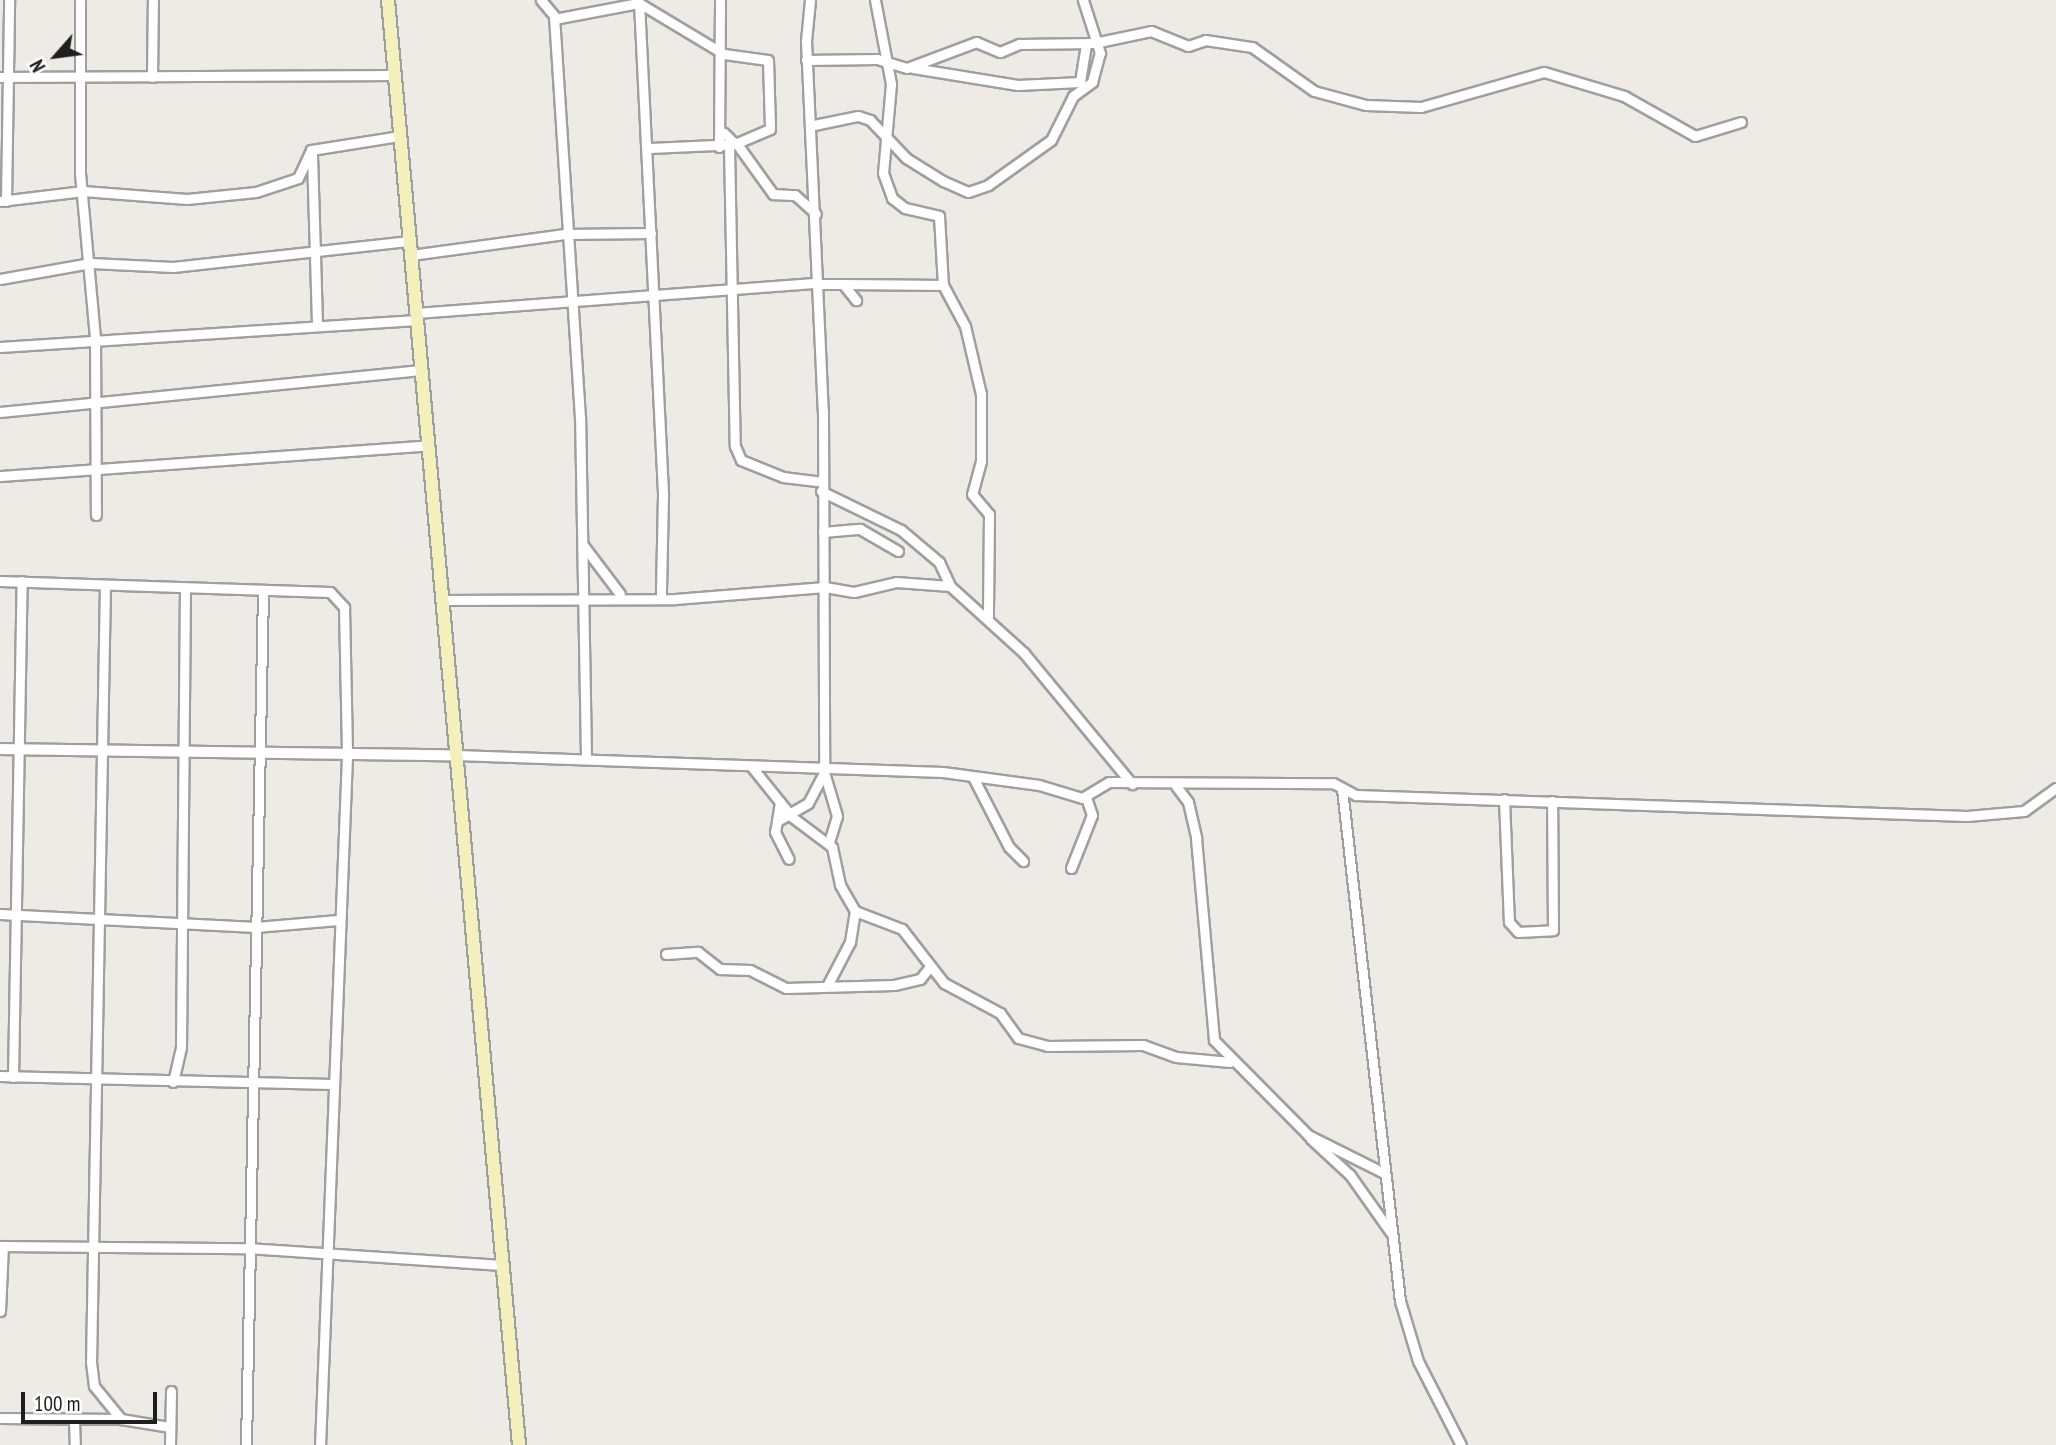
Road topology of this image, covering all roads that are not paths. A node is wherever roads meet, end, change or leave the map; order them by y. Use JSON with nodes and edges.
{"nodes":[{"id":1,"x":9,"y":0,"type":"edge"},
{"id":2,"x":80,"y":0,"type":"edge"},
{"id":3,"x":153,"y":0,"type":"edge"},
{"id":4,"x":388,"y":0,"type":"edge"},
{"id":5,"x":541,"y":0,"type":"edge"},
{"id":6,"x":720,"y":0,"type":"edge"},
{"id":7,"x":810,"y":0,"type":"edge"},
{"id":8,"x":875,"y":0,"type":"edge"},
{"id":9,"x":1083,"y":0,"type":"edge"},
{"id":10,"x":639,"y":2,"type":"edge"},
{"id":11,"x":556,"y":18,"type":"junction"},
{"id":12,"x":1090,"y":44,"type":"junction"},
{"id":13,"x":724,"y":54,"type":"junction"},
{"id":14,"x":806,"y":60,"type":"junction"},
{"id":15,"x":887,"y":60,"type":"junction"},
{"id":16,"x":913,"y":68,"type":"junction"},
{"id":17,"x":395,"y":75,"type":"junction"},
{"id":18,"x":4,"y":77,"type":"edge"},
{"id":19,"x":80,"y":77,"type":"junction"},
{"id":20,"x":152,"y":77,"type":"junction"},
{"id":21,"x":1741,"y":122,"type":"dead end"},
{"id":22,"x":814,"y":125,"type":"junction"},
{"id":23,"x":724,"y":133,"type":"junction"},
{"id":24,"x":888,"y":134,"type":"junction"},
{"id":25,"x":399,"y":136,"type":"junction"},
{"id":26,"x":728,"y":146,"type":"junction"},
{"id":27,"x":650,"y":148,"type":"junction"},
{"id":28,"x":311,"y":150,"type":"junction"},
{"id":29,"x":83,"y":191,"type":"junction"},
{"id":30,"x":3,"y":201,"type":"edge"},
{"id":31,"x":817,"y":215,"type":"junction"},
{"id":32,"x":652,"y":233,"type":"junction"},
{"id":33,"x":565,"y":234,"type":"junction"},
{"id":34,"x":410,"y":241,"type":"junction"},
{"id":35,"x":411,"y":255,"type":"junction"},
{"id":36,"x":310,"y":256,"type":"junction"},
{"id":37,"x":91,"y":263,"type":"junction"},
{"id":38,"x":0,"y":279,"type":"edge"},
{"id":39,"x":817,"y":284,"type":"junction"},
{"id":40,"x":843,"y":284,"type":"junction"},
{"id":41,"x":943,"y":285,"type":"junction"},
{"id":42,"x":731,"y":291,"type":"junction"},
{"id":43,"x":651,"y":298,"type":"junction"},
{"id":44,"x":856,"y":300,"type":"dead end"},
{"id":45,"x":572,"y":302,"type":"junction"},
{"id":46,"x":416,"y":317,"type":"junction"},
{"id":47,"x":317,"y":323,"type":"junction"},
{"id":48,"x":95,"y":338,"type":"junction"},
{"id":49,"x":0,"y":347,"type":"edge"},
{"id":50,"x":421,"y":370,"type":"junction"},
{"id":51,"x":96,"y":403,"type":"junction"},
{"id":52,"x":0,"y":412,"type":"edge"},
{"id":53,"x":429,"y":445,"type":"junction"},
{"id":54,"x":96,"y":467,"type":"junction"},
{"id":55,"x":0,"y":476,"type":"edge"},
{"id":56,"x":821,"y":486,"type":"junction"},
{"id":57,"x":96,"y":514,"type":"dead end"},
{"id":58,"x":823,"y":532,"type":"junction"},
{"id":59,"x":582,"y":544,"type":"junction"},
{"id":60,"x":898,"y":551,"type":"dead end"},
{"id":61,"x":0,"y":581,"type":"edge"},
{"id":62,"x":22,"y":581,"type":"junction"},
{"id":63,"x":105,"y":585,"type":"junction"},
{"id":64,"x":950,"y":586,"type":"junction"},
{"id":65,"x":825,"y":587,"type":"junction"},
{"id":66,"x":185,"y":589,"type":"junction"},
{"id":67,"x":263,"y":594,"type":"junction"},
{"id":68,"x":620,"y":594,"type":"junction"},
{"id":69,"x":661,"y":594,"type":"junction"},
{"id":70,"x":584,"y":598,"type":"junction"},
{"id":71,"x":442,"y":600,"type":"junction"},
{"id":72,"x":988,"y":617,"type":"junction"},
{"id":73,"x":0,"y":749,"type":"edge"},
{"id":74,"x":23,"y":750,"type":"junction"},
{"id":75,"x":106,"y":753,"type":"junction"},
{"id":76,"x":185,"y":755,"type":"junction"},
{"id":77,"x":456,"y":755,"type":"junction"},
{"id":78,"x":259,"y":756,"type":"junction"},
{"id":79,"x":347,"y":756,"type":"junction"},
{"id":80,"x":586,"y":756,"type":"junction"},
{"id":81,"x":749,"y":765,"type":"junction"},
{"id":82,"x":824,"y":772,"type":"junction"},
{"id":83,"x":974,"y":779,"type":"junction"},
{"id":84,"x":1132,"y":784,"type":"junction"},
{"id":85,"x":1176,"y":786,"type":"junction"},
{"id":86,"x":2056,"y":788,"type":"edge"},
{"id":87,"x":1342,"y":789,"type":"junction"},
{"id":88,"x":1086,"y":798,"type":"junction"},
{"id":89,"x":1504,"y":799,"type":"junction"},
{"id":90,"x":1552,"y":801,"type":"junction"},
{"id":91,"x":780,"y":802,"type":"junction"},
{"id":92,"x":792,"y":817,"type":"junction"},
{"id":93,"x":778,"y":821,"type":"junction"},
{"id":94,"x":829,"y":844,"type":"junction"},
{"id":95,"x":789,"y":859,"type":"dead end"},
{"id":96,"x":1023,"y":861,"type":"dead end"},
{"id":97,"x":1071,"y":868,"type":"dead end"},
{"id":98,"x":855,"y":911,"type":"junction"},
{"id":99,"x":0,"y":914,"type":"edge"},
{"id":100,"x":19,"y":915,"type":"junction"},
{"id":101,"x":102,"y":918,"type":"junction"},
{"id":102,"x":338,"y":920,"type":"junction"},
{"id":103,"x":180,"y":921,"type":"junction"},
{"id":104,"x":257,"y":927,"type":"junction"},
{"id":105,"x":666,"y":954,"type":"dead end"},
{"id":106,"x":929,"y":968,"type":"junction"},
{"id":107,"x":827,"y":986,"type":"junction"},
{"id":108,"x":1230,"y":1062,"type":"junction"},
{"id":109,"x":178,"y":1067,"type":"junction"},
{"id":110,"x":0,"y":1076,"type":"edge"},
{"id":111,"x":13,"y":1077,"type":"junction"},
{"id":112,"x":96,"y":1080,"type":"junction"},
{"id":113,"x":173,"y":1082,"type":"junction"},
{"id":114,"x":195,"y":1083,"type":"junction"},
{"id":115,"x":253,"y":1084,"type":"junction"},
{"id":116,"x":332,"y":1084,"type":"junction"},
{"id":117,"x":1308,"y":1135,"type":"junction"},
{"id":118,"x":1384,"y":1173,"type":"junction"},
{"id":119,"x":1391,"y":1233,"type":"junction"},
{"id":120,"x":93,"y":1242,"type":"junction"},
{"id":121,"x":2,"y":1246,"type":"edge"},
{"id":122,"x":247,"y":1248,"type":"junction"},
{"id":123,"x":323,"y":1255,"type":"junction"},
{"id":124,"x":501,"y":1265,"type":"junction"},
{"id":125,"x":0,"y":1311,"type":"edge"},
{"id":126,"x":171,"y":1391,"type":"dead end"},
{"id":127,"x":0,"y":1418,"type":"edge"},
{"id":128,"x":121,"y":1419,"type":"junction"},
{"id":129,"x":74,"y":1421,"type":"junction"},
{"id":130,"x":170,"y":1427,"type":"junction"},
{"id":131,"x":75,"y":1445,"type":"edge"},
{"id":132,"x":170,"y":1445,"type":"edge"},
{"id":133,"x":246,"y":1445,"type":"edge"},
{"id":134,"x":320,"y":1445,"type":"edge"},
{"id":135,"x":519,"y":1445,"type":"edge"},
{"id":136,"x":1461,"y":1445,"type":"edge"}],
"edges":[{"from":1,"to":18,"type":"street"},
{"from":2,"to":19,"type":"street"},
{"from":3,"to":20,"type":"street"},
{"from":4,"to":17,"type":"main road"},
{"from":5,"to":11,"type":"street"},
{"from":6,"to":13,"type":"street"},
{"from":7,"to":14,"type":"street"},
{"from":8,"to":15,"type":"street"},
{"from":9,"to":12,"type":"street"},
{"from":10,"to":11,"type":"street"},
{"from":10,"to":13,"type":"street"},
{"from":10,"to":27,"type":"street"},
{"from":11,"to":33,"type":"street"},
{"from":12,"to":16,"type":"street"},
{"from":12,"to":16,"type":"street"},
{"from":12,"to":21,"type":"street"},
{"from":12,"to":24,"type":"street"},
{"from":13,"to":23,"type":"street"},
{"from":13,"to":26,"type":"street"},
{"from":14,"to":15,"type":"street"},
{"from":14,"to":22,"type":"street"},
{"from":15,"to":16,"type":"street"},
{"from":15,"to":24,"type":"street"},
{"from":17,"to":20,"type":"street"},
{"from":17,"to":25,"type":"main road"},
{"from":18,"to":19,"type":"street"},
{"from":18,"to":30,"type":"street"},
{"from":19,"to":20,"type":"street"},
{"from":19,"to":29,"type":"street"},
{"from":22,"to":24,"type":"street"},
{"from":22,"to":31,"type":"street"},
{"from":23,"to":26,"type":"street"},
{"from":23,"to":26,"type":"street"},
{"from":24,"to":41,"type":"street"},
{"from":25,"to":28,"type":"street"},
{"from":25,"to":34,"type":"main road"},
{"from":26,"to":27,"type":"street"},
{"from":26,"to":31,"type":"street"},
{"from":26,"to":42,"type":"street"},
{"from":27,"to":32,"type":"street"},
{"from":28,"to":29,"type":"street"},
{"from":28,"to":36,"type":"street"},
{"from":29,"to":30,"type":"street"},
{"from":29,"to":37,"type":"street"},
{"from":31,"to":39,"type":"street"},
{"from":32,"to":33,"type":"street"},
{"from":32,"to":43,"type":"street"},
{"from":33,"to":35,"type":"street"},
{"from":33,"to":45,"type":"street"},
{"from":34,"to":35,"type":"main road"},
{"from":34,"to":36,"type":"street"},
{"from":35,"to":46,"type":"main road"},
{"from":36,"to":37,"type":"street"},
{"from":36,"to":47,"type":"street"},
{"from":37,"to":38,"type":"street"},
{"from":37,"to":48,"type":"street"},
{"from":39,"to":40,"type":"street"},
{"from":39,"to":42,"type":"street"},
{"from":39,"to":56,"type":"street"},
{"from":40,"to":41,"type":"street"},
{"from":40,"to":44,"type":"street"},
{"from":41,"to":72,"type":"street"},
{"from":42,"to":43,"type":"street"},
{"from":42,"to":56,"type":"street"},
{"from":43,"to":45,"type":"street"},
{"from":43,"to":69,"type":"street"},
{"from":45,"to":46,"type":"street"},
{"from":45,"to":59,"type":"street"},
{"from":46,"to":47,"type":"street"},
{"from":46,"to":50,"type":"main road"},
{"from":47,"to":48,"type":"street"},
{"from":48,"to":49,"type":"street"},
{"from":48,"to":51,"type":"street"},
{"from":50,"to":51,"type":"street"},
{"from":50,"to":53,"type":"main road"},
{"from":51,"to":52,"type":"street"},
{"from":51,"to":54,"type":"street"},
{"from":53,"to":54,"type":"street"},
{"from":53,"to":71,"type":"main road"},
{"from":54,"to":55,"type":"street"},
{"from":54,"to":57,"type":"street"},
{"from":56,"to":58,"type":"street"},
{"from":56,"to":64,"type":"street"},
{"from":58,"to":60,"type":"street"},
{"from":58,"to":65,"type":"street"},
{"from":59,"to":68,"type":"street"},
{"from":59,"to":70,"type":"street"},
{"from":61,"to":62,"type":"street"},
{"from":62,"to":63,"type":"street"},
{"from":62,"to":74,"type":"street"},
{"from":63,"to":66,"type":"street"},
{"from":63,"to":75,"type":"street"},
{"from":64,"to":65,"type":"street"},
{"from":64,"to":72,"type":"street"},
{"from":65,"to":69,"type":"street"},
{"from":65,"to":82,"type":"street"},
{"from":66,"to":67,"type":"street"},
{"from":66,"to":76,"type":"street"},
{"from":67,"to":78,"type":"street"},
{"from":67,"to":79,"type":"street"},
{"from":68,"to":69,"type":"street"},
{"from":68,"to":70,"type":"street"},
{"from":70,"to":71,"type":"street"},
{"from":70,"to":80,"type":"street"},
{"from":71,"to":77,"type":"main road"},
{"from":72,"to":84,"type":"street"},
{"from":73,"to":74,"type":"street"},
{"from":74,"to":75,"type":"street"},
{"from":74,"to":100,"type":"street"},
{"from":75,"to":76,"type":"street"},
{"from":75,"to":101,"type":"street"},
{"from":76,"to":78,"type":"street"},
{"from":76,"to":103,"type":"street"},
{"from":77,"to":79,"type":"street"},
{"from":77,"to":80,"type":"street"},
{"from":77,"to":124,"type":"main road"},
{"from":78,"to":79,"type":"street"},
{"from":78,"to":104,"type":"street"},
{"from":79,"to":102,"type":"street"},
{"from":80,"to":81,"type":"street"},
{"from":81,"to":82,"type":"street"},
{"from":81,"to":91,"type":"street"},
{"from":82,"to":83,"type":"street"},
{"from":82,"to":92,"type":"street"},
{"from":82,"to":94,"type":"street"},
{"from":83,"to":88,"type":"street"},
{"from":83,"to":96,"type":"street"},
{"from":84,"to":85,"type":"street"},
{"from":84,"to":88,"type":"street"},
{"from":85,"to":87,"type":"street"},
{"from":85,"to":108,"type":"street"},
{"from":86,"to":90,"type":"street"},
{"from":87,"to":89,"type":"street"},
{"from":87,"to":118,"type":"street"},
{"from":88,"to":97,"type":"street"},
{"from":89,"to":90,"type":"street"},
{"from":89,"to":90,"type":"street"},
{"from":91,"to":92,"type":"street"},
{"from":91,"to":93,"type":"street"},
{"from":92,"to":93,"type":"street"},
{"from":92,"to":94,"type":"street"},
{"from":93,"to":95,"type":"street"},
{"from":94,"to":98,"type":"street"},
{"from":98,"to":106,"type":"street"},
{"from":98,"to":107,"type":"street"},
{"from":99,"to":100,"type":"street"},
{"from":100,"to":101,"type":"street"},
{"from":100,"to":111,"type":"street"},
{"from":101,"to":103,"type":"street"},
{"from":101,"to":112,"type":"street"},
{"from":102,"to":104,"type":"street"},
{"from":102,"to":116,"type":"street"},
{"from":103,"to":104,"type":"street"},
{"from":103,"to":109,"type":"street"},
{"from":104,"to":115,"type":"street"},
{"from":105,"to":107,"type":"street"},
{"from":106,"to":107,"type":"street"},
{"from":106,"to":108,"type":"street"},
{"from":108,"to":117,"type":"street"},
{"from":109,"to":113,"type":"street"},
{"from":109,"to":114,"type":"street"},
{"from":110,"to":111,"type":"street"},
{"from":111,"to":112,"type":"street"},
{"from":112,"to":113,"type":"street"},
{"from":112,"to":120,"type":"street"},
{"from":113,"to":114,"type":"street"},
{"from":114,"to":115,"type":"street"},
{"from":115,"to":116,"type":"street"},
{"from":115,"to":122,"type":"street"},
{"from":116,"to":123,"type":"street"},
{"from":117,"to":118,"type":"street"},
{"from":117,"to":119,"type":"street"},
{"from":118,"to":119,"type":"street"},
{"from":119,"to":136,"type":"street"},
{"from":120,"to":121,"type":"street"},
{"from":120,"to":122,"type":"street"},
{"from":120,"to":128,"type":"street"},
{"from":121,"to":125,"type":"street"},
{"from":122,"to":123,"type":"street"},
{"from":122,"to":133,"type":"street"},
{"from":123,"to":124,"type":"street"},
{"from":123,"to":134,"type":"street"},
{"from":124,"to":135,"type":"main road"},
{"from":126,"to":130,"type":"street"},
{"from":127,"to":129,"type":"street"},
{"from":128,"to":129,"type":"street"},
{"from":128,"to":130,"type":"street"},
{"from":129,"to":131,"type":"street"},
{"from":130,"to":132,"type":"street"}]}
